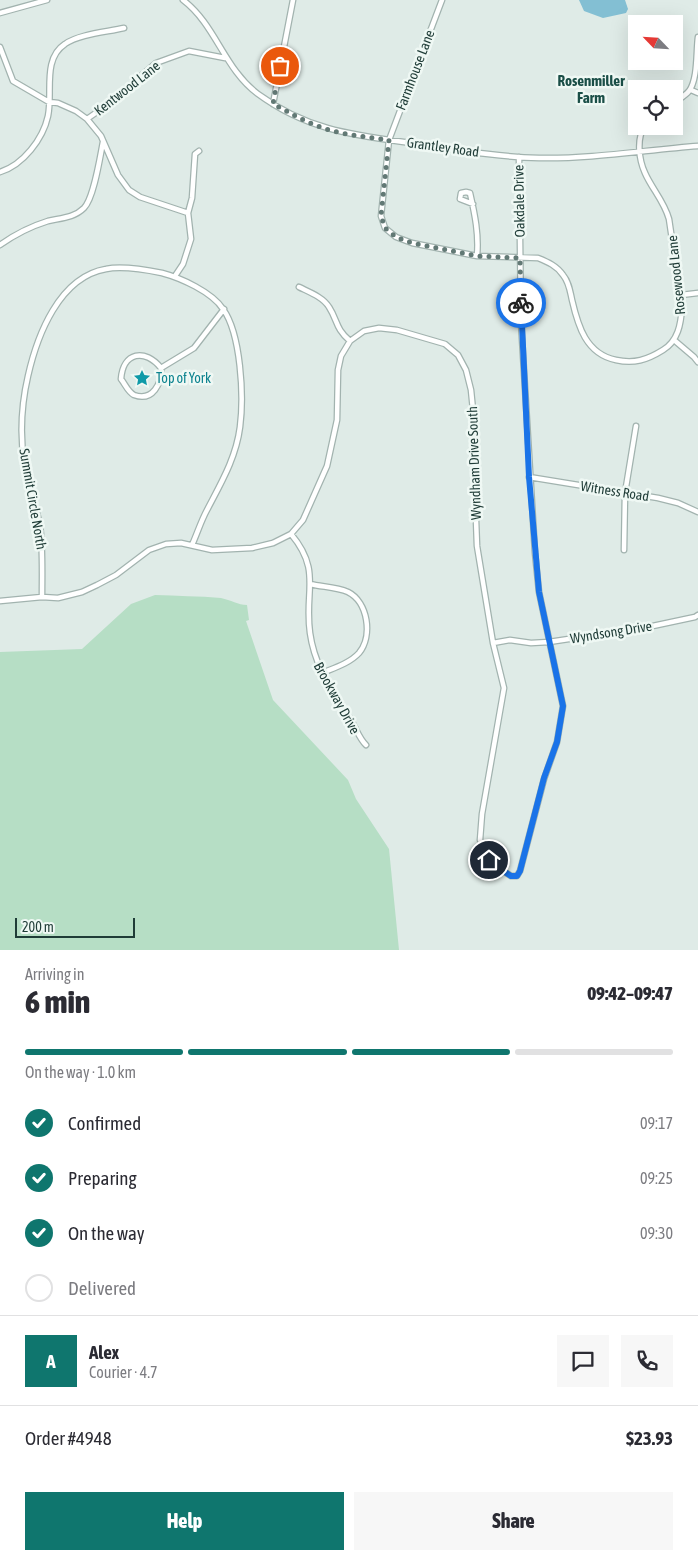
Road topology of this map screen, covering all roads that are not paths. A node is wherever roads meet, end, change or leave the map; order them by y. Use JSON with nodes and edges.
{"nodes":[{"id":1,"x":47,"y":0,"type":"edge"},
{"id":2,"x":183,"y":0,"type":"edge"},
{"id":3,"x":292,"y":0,"type":"edge"},
{"id":4,"x":442,"y":0,"type":"edge"},
{"id":5,"x":0,"y":13,"type":"edge"},
{"id":6,"x":124,"y":28,"type":"dead end"},
{"id":7,"x":698,"y":37,"type":"edge"},
{"id":8,"x":0,"y":47,"type":"edge"},
{"id":9,"x":225,"y":59,"type":"junction"},
{"id":10,"x":691,"y":90,"type":"junction"},
{"id":11,"x":698,"y":93,"type":"edge"},
{"id":12,"x":683,"y":96,"type":"edge"},
{"id":13,"x":49,"y":102,"type":"junction"},
{"id":14,"x":273,"y":104,"type":"junction"},
{"id":15,"x":87,"y":119,"type":"junction"},
{"id":16,"x":640,"y":135,"type":"edge"},
{"id":17,"x":103,"y":140,"type":"junction"},
{"id":18,"x":389,"y":140,"type":"junction"},
{"id":19,"x":698,"y":146,"type":"edge"},
{"id":20,"x":199,"y":151,"type":"dead end"},
{"id":21,"x":640,"y":152,"type":"junction"},
{"id":22,"x":519,"y":158,"type":"junction"},
{"id":23,"x":0,"y":172,"type":"edge"},
{"id":24,"x":473,"y":204,"type":"dead end"},
{"id":25,"x":188,"y":213,"type":"junction"},
{"id":26,"x":0,"y":245,"type":"edge"},
{"id":27,"x":477,"y":256,"type":"junction"},
{"id":28,"x":520,"y":258,"type":"junction"},
{"id":29,"x":175,"y":276,"type":"junction"},
{"id":30,"x":299,"y":287,"type":"dead end"},
{"id":31,"x":698,"y":292,"type":"edge"},
{"id":32,"x":681,"y":295,"type":"junction"},
{"id":33,"x":224,"y":309,"type":"junction"},
{"id":34,"x":674,"y":340,"type":"junction"},
{"id":35,"x":350,"y":341,"type":"junction"},
{"id":36,"x":698,"y":362,"type":"edge"},
{"id":37,"x":161,"y":368,"type":"junction"},
{"id":38,"x":636,"y":426,"type":"dead end"},
{"id":39,"x":529,"y":477,"type":"junction"},
{"id":40,"x":625,"y":493,"type":"junction"},
{"id":41,"x":698,"y":512,"type":"edge"},
{"id":42,"x":291,"y":534,"type":"junction"},
{"id":43,"x":192,"y":545,"type":"junction"},
{"id":44,"x":624,"y":550,"type":"dead end"},
{"id":45,"x":310,"y":584,"type":"junction"},
{"id":46,"x":42,"y":597,"type":"junction"},
{"id":47,"x":0,"y":601,"type":"edge"},
{"id":48,"x":698,"y":615,"type":"edge"},
{"id":49,"x":550,"y":642,"type":"junction"},
{"id":50,"x":494,"y":643,"type":"junction"},
{"id":51,"x":322,"y":673,"type":"junction"},
{"id":52,"x":366,"y":745,"type":"dead end"},
{"id":53,"x":544,"y":778,"type":"joint"}],
"edges":[{"from":1,"to":5,"type":"street"},
{"from":2,"to":9,"type":"street","name":"Grantley Road"},
{"from":3,"to":14,"type":"street"},
{"from":4,"to":18,"type":"street","name":"Farmhouse Lane"},
{"from":6,"to":13,"type":"street"},
{"from":7,"to":10,"type":"street"},
{"from":8,"to":13,"type":"street"},
{"from":9,"to":14,"type":"street","name":"Grantley Road"},
{"from":9,"to":15,"type":"street","name":"Kentwood Lane"},
{"from":10,"to":11,"type":"street"},
{"from":10,"to":12,"type":"street"},
{"from":13,"to":15,"type":"street"},
{"from":13,"to":23,"type":"street"},
{"from":14,"to":18,"type":"street","name":"Grantley Road"},
{"from":15,"to":17,"type":"street"},
{"from":16,"to":21,"type":"street","name":"Rosewood Lane"},
{"from":17,"to":25,"type":"street"},
{"from":17,"to":26,"type":"street"},
{"from":18,"to":22,"type":"street","name":"Grantley Road"},
{"from":18,"to":27,"type":"street"},
{"from":19,"to":21,"type":"street","name":"Grantley Road"},
{"from":20,"to":25,"type":"street"},
{"from":21,"to":22,"type":"street","name":"Grantley Road"},
{"from":21,"to":32,"type":"street","name":"Rosewood Lane"},
{"from":22,"to":28,"type":"street","name":"Oakdale Drive"},
{"from":24,"to":27,"type":"street"},
{"from":25,"to":29,"type":"street"},
{"from":27,"to":28,"type":"street"},
{"from":28,"to":34,"type":"street"},
{"from":28,"to":39,"type":"street","name":"Oakdale Drive"},
{"from":29,"to":33,"type":"street","name":"Summit Circle North"},
{"from":29,"to":46,"type":"street","name":"Summit Circle North"},
{"from":30,"to":35,"type":"street"},
{"from":31,"to":32,"type":"street"},
{"from":32,"to":34,"type":"street","name":"Rosewood Lane"},
{"from":33,"to":37,"type":"street"},
{"from":33,"to":43,"type":"street"},
{"from":34,"to":36,"type":"street"},
{"from":35,"to":42,"type":"street"},
{"from":35,"to":50,"type":"street","name":"Wyndham Drive South"},
{"from":37,"to":37,"type":"street"},
{"from":38,"to":40,"type":"street"},
{"from":39,"to":40,"type":"street","name":"Witness Road"},
{"from":39,"to":49,"type":"street","name":"Oakdale Drive"},
{"from":40,"to":41,"type":"street","name":"Witness Road"},
{"from":40,"to":44,"type":"street"},
{"from":42,"to":43,"type":"street"},
{"from":42,"to":45,"type":"street","name":"Brookway Drive"},
{"from":43,"to":46,"type":"street"},
{"from":45,"to":51,"type":"street","name":"Brookway Drive"},
{"from":45,"to":51,"type":"street"},
{"from":46,"to":47,"type":"street"},
{"from":48,"to":49,"type":"street","name":"Wyndsong Drive"},
{"from":49,"to":50,"type":"street","name":"Wyndsong Drive"},
{"from":49,"to":53,"type":"street","name":"Oakdale Drive"},
{"from":50,"to":53,"type":"street","name":"Wyndham Drive South"},
{"from":51,"to":52,"type":"street","name":"Brookway Drive"}]}
